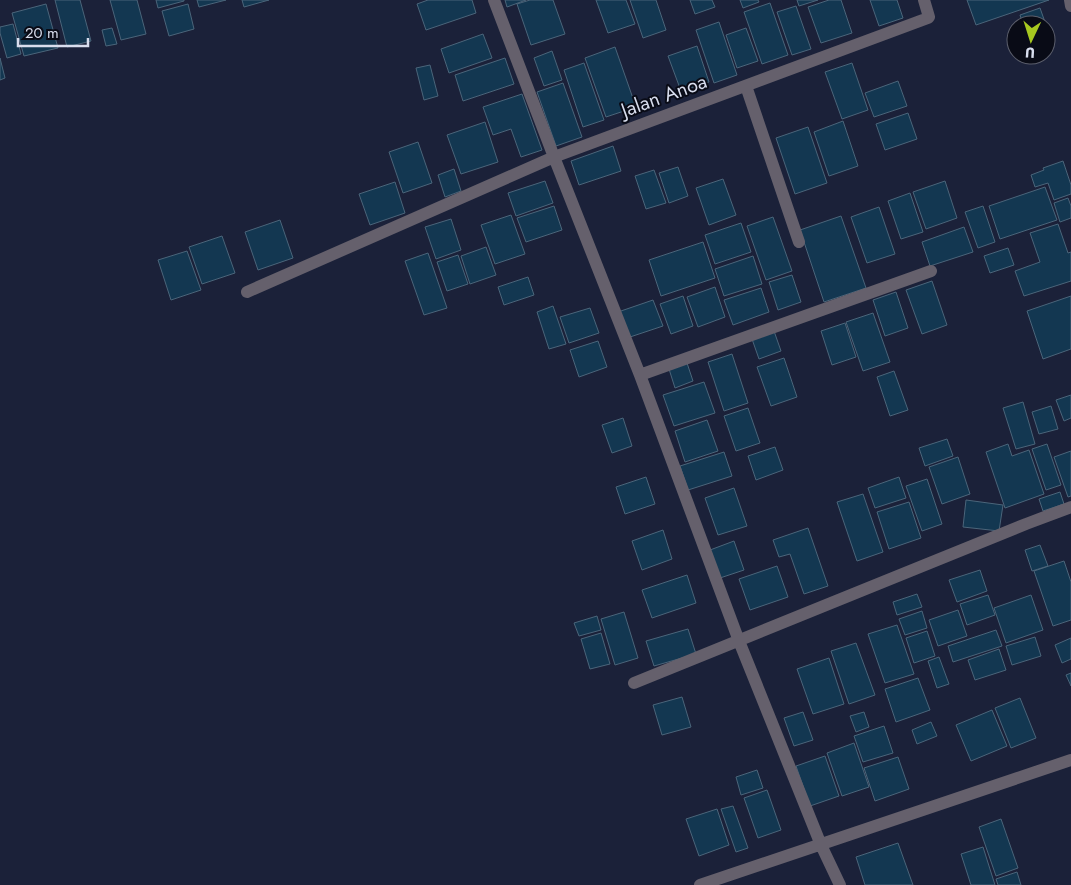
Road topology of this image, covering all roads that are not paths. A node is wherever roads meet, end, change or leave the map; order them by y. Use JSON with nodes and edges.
{"nodes":[{"id":1,"x":494,"y":0,"type":"edge"},
{"id":2,"x":924,"y":0,"type":"edge"},
{"id":3,"x":1070,"y":0,"type":"edge"},
{"id":4,"x":1071,"y":6,"type":"edge"},
{"id":5,"x":746,"y":86,"type":"junction"},
{"id":6,"x":554,"y":157,"type":"junction"},
{"id":7,"x":799,"y":242,"type":"dead end"},
{"id":8,"x":931,"y":271,"type":"dead end"},
{"id":9,"x":247,"y":292,"type":"dead end"},
{"id":10,"x":640,"y":375,"type":"junction"},
{"id":11,"x":1071,"y":507,"type":"edge"},
{"id":12,"x":739,"y":641,"type":"junction"},
{"id":13,"x":634,"y":682,"type":"dead end"},
{"id":14,"x":1071,"y":760,"type":"edge"},
{"id":15,"x":821,"y":845,"type":"junction"},
{"id":16,"x":700,"y":885,"type":"edge"},
{"id":17,"x":840,"y":885,"type":"edge"}],
"edges":[{"from":1,"to":6,"type":"street"},
{"from":2,"to":5,"type":"street","name":"Jalan Anoa"},
{"from":3,"to":4,"type":"street"},
{"from":5,"to":6,"type":"street","name":"Jalan Anoa"},
{"from":5,"to":7,"type":"street"},
{"from":6,"to":9,"type":"street","name":"Jalan Anoa"},
{"from":6,"to":10,"type":"street"},
{"from":8,"to":10,"type":"street"},
{"from":10,"to":12,"type":"street"},
{"from":11,"to":12,"type":"street"},
{"from":12,"to":13,"type":"street"},
{"from":12,"to":15,"type":"street"},
{"from":14,"to":15,"type":"street"},
{"from":15,"to":16,"type":"street"},
{"from":15,"to":17,"type":"street"}]}
